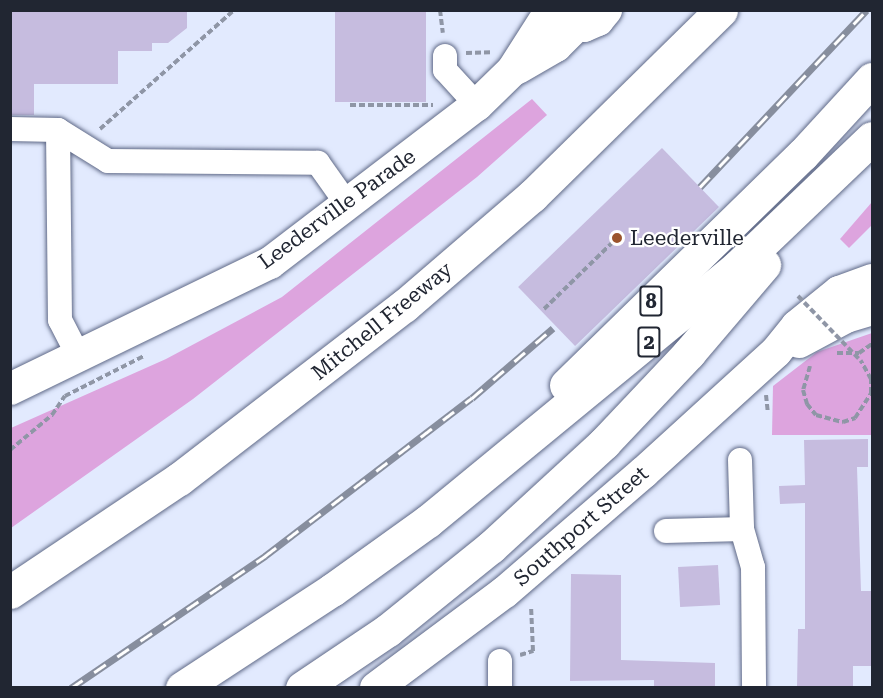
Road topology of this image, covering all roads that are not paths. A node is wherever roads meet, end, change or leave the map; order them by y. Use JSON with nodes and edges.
{"nodes":[{"id":1,"x":606,"y":10,"type":"edge"},
{"id":2,"x":721,"y":10,"type":"edge"},
{"id":3,"x":561,"y":16,"type":"edge"},
{"id":4,"x":450,"y":49,"type":"road end"},
{"id":5,"x":873,"y":79,"type":"edge"},
{"id":6,"x":477,"y":105,"type":"junction"},
{"id":7,"x":10,"y":129,"type":"edge"},
{"id":8,"x":58,"y":130,"type":"junction"},
{"id":9,"x":867,"y":145,"type":"edge"},
{"id":10,"x":347,"y":204,"type":"junction"},
{"id":11,"x":873,"y":280,"type":"edge"},
{"id":12,"x":873,"y":309,"type":"edge"},
{"id":13,"x":776,"y":352,"type":"junction"},
{"id":14,"x":79,"y":357,"type":"junction"},
{"id":15,"x":13,"y":388,"type":"edge"},
{"id":16,"x":740,"y":460,"type":"dead end"},
{"id":17,"x":428,"y":521,"type":"junction"},
{"id":18,"x":742,"y":529,"type":"junction"},
{"id":19,"x":666,"y":531,"type":"dead end"},
{"id":20,"x":10,"y":592,"type":"edge"},
{"id":21,"x":500,"y":661,"type":"road end"},
{"id":22,"x":182,"y":687,"type":"edge"},
{"id":23,"x":302,"y":687,"type":"edge"},
{"id":24,"x":376,"y":687,"type":"edge"},
{"id":25,"x":500,"y":687,"type":"edge"},
{"id":26,"x":754,"y":687,"type":"edge"}],
"edges":[{"from":1,"to":3,"type":"main road","name":"Leederville Parade"},
{"from":2,"to":20,"type":"highway","name":"Mitchell Freeway"},
{"from":3,"to":6,"type":"main road","name":"Leederville Parade"},
{"from":4,"to":6,"type":"street"},
{"from":5,"to":17,"type":"highway","number":"8"},
{"from":6,"to":10,"type":"main road","name":"Leederville Parade"},
{"from":7,"to":8,"type":"street"},
{"from":8,"to":10,"type":"street"},
{"from":8,"to":14,"type":"street"},
{"from":9,"to":17,"type":"highway","number":"2"},
{"from":9,"to":23,"type":"highway"},
{"from":10,"to":14,"type":"main road","name":"Leederville Parade"},
{"from":11,"to":13,"type":"main road","name":"Southport Street"},
{"from":12,"to":13,"type":"main road","name":"Southport Street"},
{"from":13,"to":24,"type":"main road","name":"Southport Street"},
{"from":14,"to":15,"type":"main road","name":"Leederville Parade"},
{"from":16,"to":18,"type":"street"},
{"from":17,"to":22,"type":"highway","number":"2"},
{"from":18,"to":19,"type":"street"},
{"from":18,"to":26,"type":"street"},
{"from":21,"to":25,"type":"street"}]}
